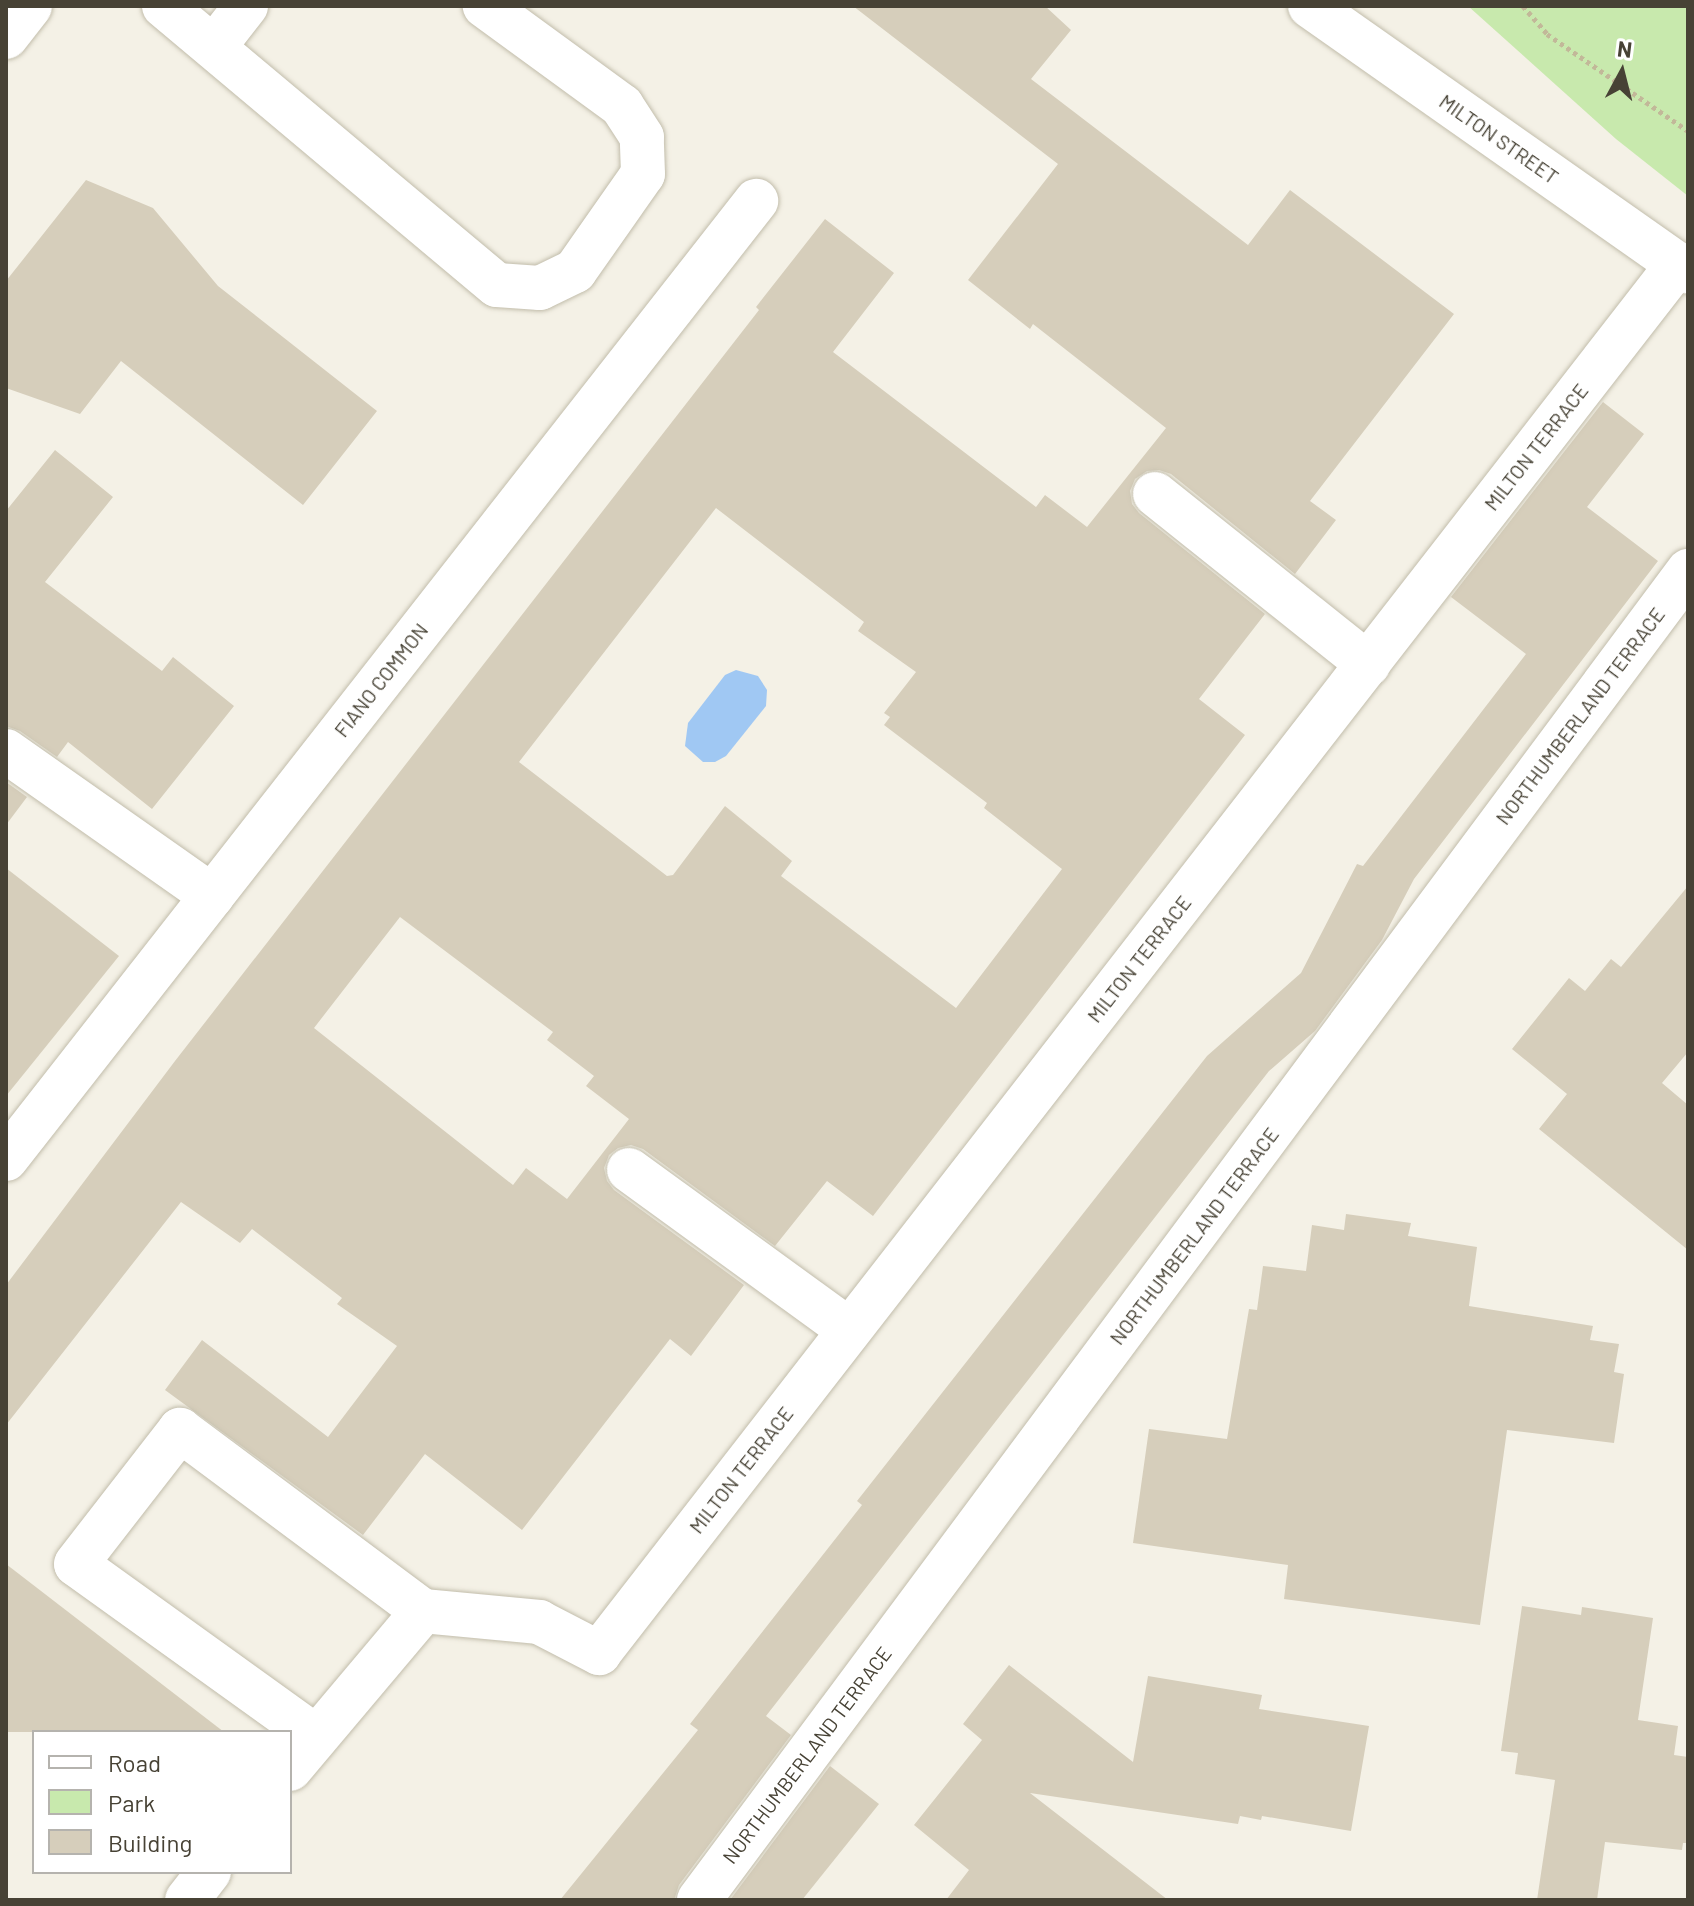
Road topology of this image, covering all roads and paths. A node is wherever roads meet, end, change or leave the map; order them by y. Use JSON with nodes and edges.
{"nodes":[{"id":1,"x":30,"y":6,"type":"edge"},
{"id":2,"x":164,"y":6,"type":"edge"},
{"id":3,"x":246,"y":6,"type":"edge"},
{"id":4,"x":485,"y":6,"type":"edge"},
{"id":5,"x":1310,"y":6,"type":"edge"},
{"id":6,"x":1523,"y":6,"type":"edge"},
{"id":7,"x":6,"y":37,"type":"edge"},
{"id":8,"x":214,"y":47,"type":"junction"},
{"id":9,"x":1688,"y":131,"type":"edge"},
{"id":10,"x":756,"y":201,"type":"dead end"},
{"id":11,"x":1683,"y":268,"type":"edge"},
{"id":12,"x":1155,"y":494,"type":"dead end"},
{"id":13,"x":1688,"y":571,"type":"edge"},
{"id":14,"x":1368,"y":664,"type":"junction"},
{"id":15,"x":6,"y":751,"type":"edge"},
{"id":16,"x":212,"y":896,"type":"junction"},
{"id":17,"x":6,"y":1159,"type":"edge"},
{"id":18,"x":629,"y":1170,"type":"dead end"},
{"id":19,"x":849,"y":1330,"type":"junction"},
{"id":20,"x":423,"y":1611,"type":"junction"},
{"id":21,"x":275,"y":1730,"type":"edge"},
{"id":22,"x":303,"y":1753,"type":"edge"},
{"id":23,"x":207,"y":1874,"type":"edge"},
{"id":24,"x":187,"y":1900,"type":"edge"},
{"id":25,"x":699,"y":1900,"type":"edge"}],
"edges":[{"from":1,"to":7,"type":"street"},
{"from":2,"to":8,"type":"street"},
{"from":3,"to":8,"type":"street"},
{"from":4,"to":8,"type":"street"},
{"from":5,"to":11,"type":"street","name":"MILTON STREET"},
{"from":6,"to":9,"type":"path"},
{"from":10,"to":16,"type":"street","name":"FIANO COMMON"},
{"from":11,"to":14,"type":"street","name":"MILTON TERRACE"},
{"from":12,"to":14,"type":"street"},
{"from":13,"to":25,"type":"street","name":"NORTHUMBERLAND TERRACE"},
{"from":14,"to":19,"type":"street","name":"MILTON TERRACE"},
{"from":15,"to":16,"type":"street"},
{"from":16,"to":17,"type":"street","name":"FIANO COMMON"},
{"from":18,"to":19,"type":"street"},
{"from":19,"to":20,"type":"street","name":"MILTON TERRACE"},
{"from":20,"to":21,"type":"street"},
{"from":20,"to":22,"type":"street"},
{"from":23,"to":24,"type":"street"}]}
